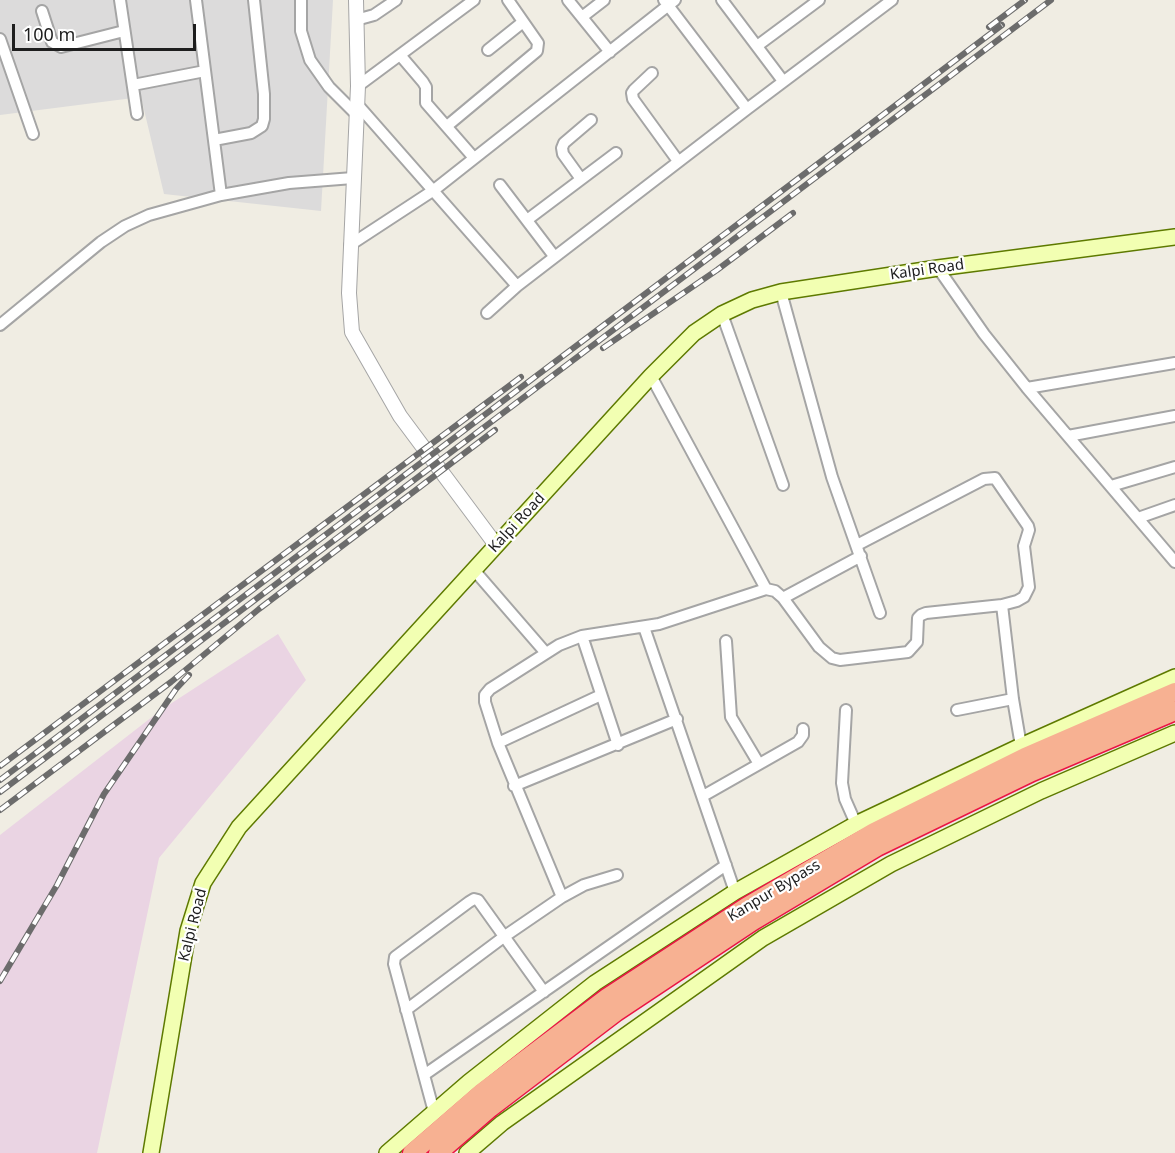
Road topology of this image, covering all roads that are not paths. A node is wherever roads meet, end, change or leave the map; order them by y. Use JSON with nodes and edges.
{"nodes":[{"id":1,"x":120,"y":0,"type":"edge"},
{"id":2,"x":196,"y":0,"type":"edge"},
{"id":3,"x":254,"y":0,"type":"edge"},
{"id":4,"x":301,"y":0,"type":"edge"},
{"id":5,"x":356,"y":0,"type":"edge"},
{"id":6,"x":396,"y":0,"type":"edge"},
{"id":7,"x":508,"y":0,"type":"edge"},
{"id":8,"x":568,"y":0,"type":"edge"},
{"id":9,"x":604,"y":0,"type":"edge"},
{"id":10,"x":722,"y":0,"type":"edge"},
{"id":11,"x":819,"y":0,"type":"edge"},
{"id":12,"x":892,"y":0,"type":"edge"},
{"id":13,"x":467,"y":2,"type":"edge"},
{"id":14,"x":669,"y":2,"type":"edge"},
{"id":15,"x":42,"y":11,"type":"dead end"},
{"id":16,"x":582,"y":17,"type":"junction"},
{"id":17,"x":356,"y":20,"type":"junction"},
{"id":18,"x":523,"y":22,"type":"junction"},
{"id":19,"x":124,"y":31,"type":"junction"},
{"id":20,"x":0,"y":39,"type":"edge"},
{"id":21,"x":757,"y":46,"type":"junction"},
{"id":22,"x":488,"y":50,"type":"dead end"},
{"id":23,"x":610,"y":52,"type":"junction"},
{"id":24,"x":400,"y":55,"type":"junction"},
{"id":25,"x":205,"y":71,"type":"junction"},
{"id":26,"x":652,"y":73,"type":"dead end"},
{"id":27,"x":783,"y":81,"type":"junction"},
{"id":28,"x":132,"y":85,"type":"junction"},
{"id":29,"x":358,"y":86,"type":"junction"},
{"id":30,"x":356,"y":109,"type":"junction"},
{"id":31,"x":747,"y":109,"type":"junction"},
{"id":32,"x":137,"y":114,"type":"dead end"},
{"id":33,"x":591,"y":120,"type":"dead end"},
{"id":34,"x":447,"y":126,"type":"junction"},
{"id":35,"x":33,"y":135,"type":"dead end"},
{"id":36,"x":214,"y":140,"type":"junction"},
{"id":37,"x":616,"y":153,"type":"dead end"},
{"id":38,"x":474,"y":158,"type":"junction"},
{"id":39,"x":678,"y":161,"type":"junction"},
{"id":40,"x":352,"y":178,"type":"junction"},
{"id":41,"x":581,"y":179,"type":"junction"},
{"id":42,"x":500,"y":185,"type":"dead end"},
{"id":43,"x":434,"y":190,"type":"junction"},
{"id":44,"x":221,"y":195,"type":"junction"},
{"id":45,"x":527,"y":220,"type":"junction"},
{"id":46,"x":1175,"y":237,"type":"edge"},
{"id":47,"x":350,"y":245,"type":"junction"},
{"id":48,"x":554,"y":256,"type":"junction"},
{"id":49,"x":938,"y":268,"type":"junction"},
{"id":50,"x":517,"y":286,"type":"junction"},
{"id":51,"x":781,"y":292,"type":"junction"},
{"id":52,"x":487,"y":313,"type":"dead end"},
{"id":53,"x":722,"y":314,"type":"junction"},
{"id":54,"x":0,"y":325,"type":"edge"},
{"id":55,"x":1175,"y":363,"type":"edge"},
{"id":56,"x":651,"y":376,"type":"junction"},
{"id":57,"x":1027,"y":388,"type":"junction"},
{"id":58,"x":1175,"y":416,"type":"edge"},
{"id":59,"x":1068,"y":436,"type":"junction"},
{"id":60,"x":1175,"y":467,"type":"edge"},
{"id":61,"x":783,"y":485,"type":"dead end"},
{"id":62,"x":1111,"y":486,"type":"junction"},
{"id":63,"x":1175,"y":505,"type":"edge"},
{"id":64,"x":1138,"y":518,"type":"junction"},
{"id":65,"x":496,"y":545,"type":"junction"},
{"id":66,"x":857,"y":545,"type":"junction"},
{"id":67,"x":861,"y":556,"type":"junction"},
{"id":68,"x":1175,"y":562,"type":"edge"},
{"id":69,"x":474,"y":570,"type":"junction"},
{"id":70,"x":766,"y":589,"type":"junction"},
{"id":71,"x":783,"y":598,"type":"junction"},
{"id":72,"x":1002,"y":605,"type":"junction"},
{"id":73,"x":880,"y":613,"type":"dead end"},
{"id":74,"x":644,"y":627,"type":"junction"},
{"id":75,"x":582,"y":636,"type":"junction"},
{"id":76,"x":726,"y":641,"type":"dead end"},
{"id":77,"x":545,"y":652,"type":"junction"},
{"id":78,"x":1173,"y":683,"type":"edge"},
{"id":79,"x":601,"y":695,"type":"junction"},
{"id":80,"x":1013,"y":699,"type":"junction"},
{"id":81,"x":846,"y":710,"type":"dead end"},
{"id":82,"x":957,"y":711,"type":"dead end"},
{"id":83,"x":1175,"y":711,"type":"edge"},
{"id":84,"x":677,"y":719,"type":"junction"},
{"id":85,"x":803,"y":729,"type":"dead end"},
{"id":86,"x":1175,"y":733,"type":"edge"},
{"id":87,"x":498,"y":743,"type":"junction"},
{"id":88,"x":618,"y":745,"type":"junction"},
{"id":89,"x":1021,"y":746,"type":"junction"},
{"id":90,"x":759,"y":764,"type":"junction"},
{"id":91,"x":514,"y":786,"type":"junction"},
{"id":92,"x":703,"y":796,"type":"junction"},
{"id":93,"x":856,"y":824,"type":"junction"},
{"id":94,"x":726,"y":865,"type":"junction"},
{"id":95,"x":616,"y":875,"type":"dead end"},
{"id":96,"x":735,"y":892,"type":"junction"},
{"id":97,"x":561,"y":897,"type":"junction"},
{"id":98,"x":505,"y":936,"type":"junction"},
{"id":99,"x":544,"y":992,"type":"junction"},
{"id":100,"x":406,"y":1010,"type":"junction"},
{"id":101,"x":424,"y":1075,"type":"junction"},
{"id":102,"x":434,"y":1112,"type":"junction"},
{"id":103,"x":151,"y":1153,"type":"edge"},
{"id":104,"x":387,"y":1153,"type":"edge"},
{"id":105,"x":412,"y":1153,"type":"edge"},
{"id":106,"x":438,"y":1153,"type":"edge"},
{"id":107,"x":467,"y":1153,"type":"edge"}],
"edges":[{"from":1,"to":19,"type":"street"},
{"from":2,"to":25,"type":"street"},
{"from":3,"to":36,"type":"street"},
{"from":4,"to":30,"type":"street"},
{"from":5,"to":17,"type":"street"},
{"from":6,"to":17,"type":"street"},
{"from":7,"to":18,"type":"street"},
{"from":8,"to":16,"type":"street"},
{"from":9,"to":16,"type":"street"},
{"from":10,"to":21,"type":"street"},
{"from":11,"to":21,"type":"street"},
{"from":12,"to":27,"type":"street"},
{"from":13,"to":24,"type":"street"},
{"from":14,"to":23,"type":"street"},
{"from":14,"to":31,"type":"street"},
{"from":15,"to":19,"type":"street"},
{"from":16,"to":23,"type":"street"},
{"from":17,"to":29,"type":"street"},
{"from":18,"to":22,"type":"street"},
{"from":18,"to":34,"type":"street"},
{"from":19,"to":28,"type":"street"},
{"from":20,"to":35,"type":"street"},
{"from":21,"to":27,"type":"street"},
{"from":23,"to":38,"type":"street"},
{"from":24,"to":29,"type":"street"},
{"from":24,"to":34,"type":"street"},
{"from":25,"to":28,"type":"street"},
{"from":25,"to":36,"type":"street"},
{"from":26,"to":39,"type":"street"},
{"from":27,"to":31,"type":"street"},
{"from":28,"to":32,"type":"street"},
{"from":29,"to":30,"type":"street"},
{"from":30,"to":40,"type":"street"},
{"from":30,"to":43,"type":"street"},
{"from":31,"to":39,"type":"street"},
{"from":33,"to":41,"type":"street"},
{"from":34,"to":38,"type":"street"},
{"from":36,"to":44,"type":"street"},
{"from":37,"to":41,"type":"street"},
{"from":38,"to":43,"type":"street"},
{"from":39,"to":48,"type":"street"},
{"from":40,"to":44,"type":"street"},
{"from":40,"to":47,"type":"street"},
{"from":41,"to":45,"type":"street"},
{"from":42,"to":45,"type":"street"},
{"from":43,"to":47,"type":"street"},
{"from":43,"to":50,"type":"street"},
{"from":44,"to":54,"type":"street"},
{"from":45,"to":48,"type":"street"},
{"from":46,"to":49,"type":"main road","name":"Kalpi Road"},
{"from":47,"to":65,"type":"street"},
{"from":48,"to":50,"type":"street"},
{"from":49,"to":51,"type":"main road","name":"Kalpi Road"},
{"from":49,"to":57,"type":"street"},
{"from":50,"to":52,"type":"street"},
{"from":51,"to":53,"type":"main road","name":"Kalpi Road"},
{"from":51,"to":66,"type":"street"},
{"from":53,"to":56,"type":"main road","name":"Kalpi Road"},
{"from":53,"to":61,"type":"street"},
{"from":55,"to":57,"type":"street"},
{"from":56,"to":65,"type":"main road","name":"Kalpi Road"},
{"from":56,"to":70,"type":"street"},
{"from":57,"to":59,"type":"street"},
{"from":58,"to":59,"type":"street"},
{"from":59,"to":62,"type":"street"},
{"from":60,"to":62,"type":"street"},
{"from":62,"to":64,"type":"street"},
{"from":63,"to":64,"type":"street"},
{"from":64,"to":68,"type":"street"},
{"from":65,"to":69,"type":"main road","name":"Kalpi Road"},
{"from":66,"to":67,"type":"street"},
{"from":66,"to":72,"type":"street"},
{"from":67,"to":71,"type":"street"},
{"from":67,"to":73,"type":"street"},
{"from":69,"to":77,"type":"street"},
{"from":69,"to":103,"type":"main road","name":"Kalpi Road"},
{"from":70,"to":71,"type":"street"},
{"from":70,"to":74,"type":"street"},
{"from":71,"to":72,"type":"street"},
{"from":72,"to":80,"type":"street"},
{"from":74,"to":75,"type":"street"},
{"from":74,"to":84,"type":"street"},
{"from":75,"to":77,"type":"street"},
{"from":75,"to":79,"type":"street"},
{"from":76,"to":90,"type":"street"},
{"from":77,"to":87,"type":"street"},
{"from":78,"to":89,"type":"main road"},
{"from":78,"to":105,"type":"highway","name":"Kanpur Bypass"},
{"from":79,"to":87,"type":"street"},
{"from":79,"to":88,"type":"street"},
{"from":80,"to":82,"type":"street"},
{"from":80,"to":89,"type":"street"},
{"from":81,"to":93,"type":"street"},
{"from":83,"to":106,"type":"highway","name":"Kanpur Bypass"},
{"from":84,"to":88,"type":"street"},
{"from":84,"to":92,"type":"street"},
{"from":85,"to":90,"type":"street"},
{"from":86,"to":107,"type":"main road"},
{"from":87,"to":91,"type":"street"},
{"from":88,"to":91,"type":"street"},
{"from":89,"to":93,"type":"main road"},
{"from":90,"to":92,"type":"street"},
{"from":91,"to":97,"type":"street"},
{"from":92,"to":94,"type":"street"},
{"from":93,"to":96,"type":"main road"},
{"from":94,"to":96,"type":"street"},
{"from":94,"to":99,"type":"street"},
{"from":95,"to":97,"type":"street"},
{"from":96,"to":102,"type":"main road"},
{"from":97,"to":98,"type":"street"},
{"from":98,"to":99,"type":"street"},
{"from":98,"to":100,"type":"street"},
{"from":98,"to":100,"type":"street"},
{"from":99,"to":101,"type":"street"},
{"from":100,"to":101,"type":"street"},
{"from":101,"to":102,"type":"street"},
{"from":102,"to":104,"type":"main road"}]}
